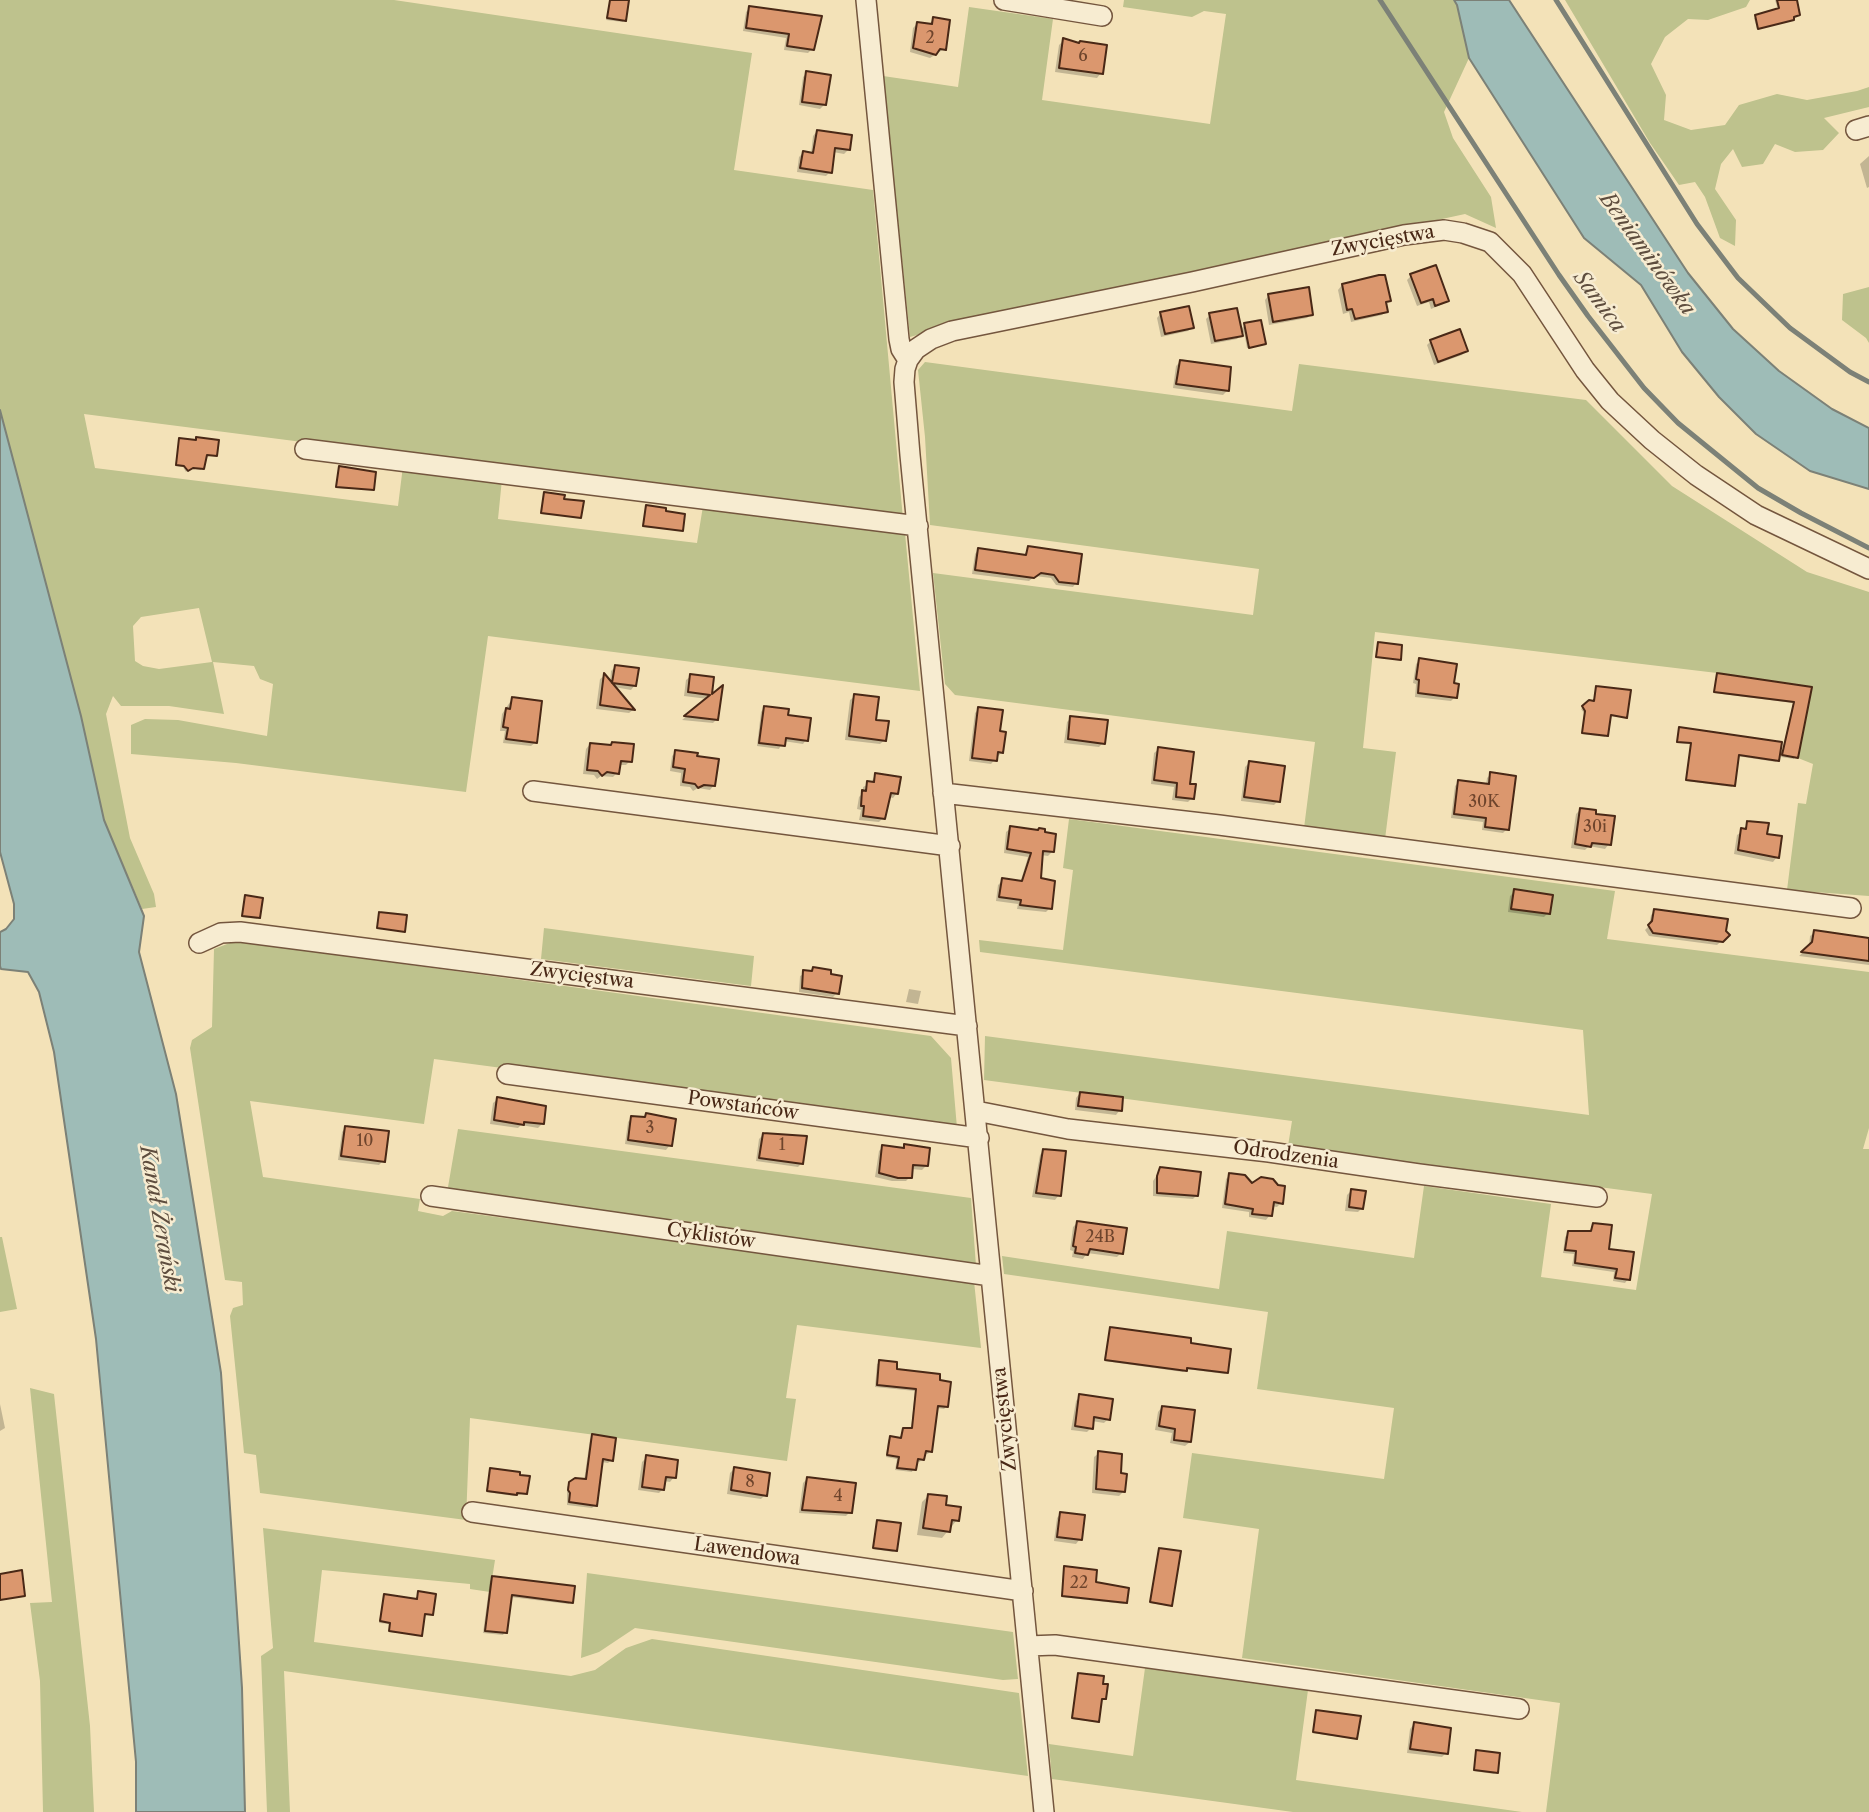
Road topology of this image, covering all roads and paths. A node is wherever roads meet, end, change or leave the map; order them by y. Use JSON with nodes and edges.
{"nodes":[{"id":1,"x":866,"y":0,"type":"edge"},
{"id":2,"x":1004,"y":0,"type":"edge"},
{"id":3,"x":1102,"y":16,"type":"dead end"},
{"id":4,"x":908,"y":360,"type":"junction"},
{"id":5,"x":305,"y":449,"type":"dead end"},
{"id":6,"x":918,"y":526,"type":"junction"},
{"id":7,"x":1869,"y":569,"type":"edge"},
{"id":8,"x":533,"y":791,"type":"dead end"},
{"id":9,"x":943,"y":793,"type":"junction"},
{"id":10,"x":950,"y":846,"type":"junction"},
{"id":11,"x":1851,"y":908,"type":"dead end"},
{"id":12,"x":199,"y":943,"type":"dead end"},
{"id":13,"x":967,"y":1026,"type":"junction"},
{"id":14,"x":507,"y":1074,"type":"dead end"},
{"id":15,"x":976,"y":1111,"type":"junction"},
{"id":16,"x":979,"y":1138,"type":"junction"},
{"id":17,"x":431,"y":1196,"type":"dead end"},
{"id":18,"x":1597,"y":1196,"type":"dead end"},
{"id":19,"x":991,"y":1276,"type":"junction"},
{"id":20,"x":471,"y":1512,"type":"dead end"},
{"id":21,"x":1023,"y":1591,"type":"junction"},
{"id":22,"x":1028,"y":1646,"type":"junction"},
{"id":23,"x":1518,"y":1709,"type":"dead end"},
{"id":24,"x":1044,"y":1812,"type":"edge"}],
"edges":[{"from":1,"to":4,"type":"street","name":"Zwycięstwa"},
{"from":2,"to":3,"type":"street"},
{"from":4,"to":6,"type":"street","name":"Zwycięstwa"},
{"from":4,"to":7,"type":"street","name":"Zwycięstwa"},
{"from":5,"to":6,"type":"street"},
{"from":6,"to":9,"type":"street","name":"Zwycięstwa"},
{"from":8,"to":10,"type":"street"},
{"from":9,"to":10,"type":"street","name":"Zwycięstwa"},
{"from":9,"to":11,"type":"street"},
{"from":10,"to":13,"type":"street","name":"Zwycięstwa"},
{"from":12,"to":13,"type":"street","name":"Zwycięstwa"},
{"from":13,"to":15,"type":"street","name":"Zwycięstwa"},
{"from":14,"to":16,"type":"street","name":"Powstańców"},
{"from":15,"to":16,"type":"street","name":"Zwycięstwa"},
{"from":15,"to":18,"type":"street","name":"Odrodzenia"},
{"from":16,"to":19,"type":"street","name":"Zwycięstwa"},
{"from":17,"to":19,"type":"street","name":"Cyklistów"},
{"from":19,"to":21,"type":"street","name":"Zwycięstwa"},
{"from":20,"to":21,"type":"street","name":"Lawendowa"},
{"from":21,"to":22,"type":"street","name":"Zwycięstwa"},
{"from":22,"to":23,"type":"street"},
{"from":22,"to":24,"type":"street","name":"Zwycięstwa"}]}
